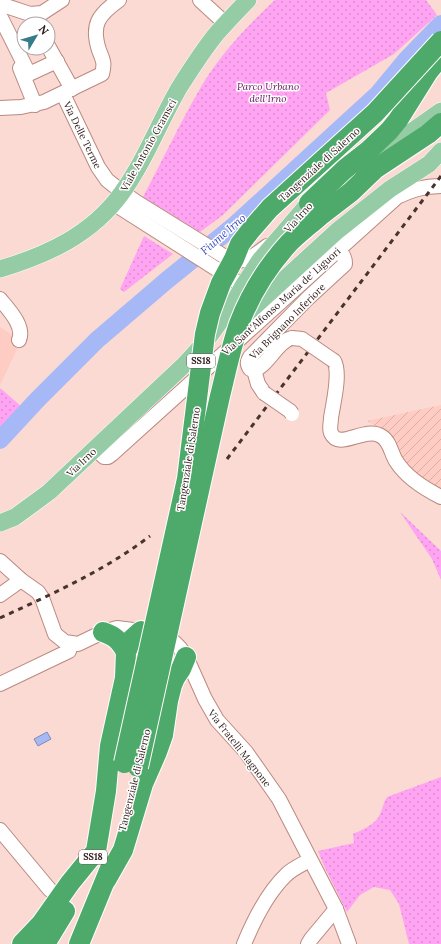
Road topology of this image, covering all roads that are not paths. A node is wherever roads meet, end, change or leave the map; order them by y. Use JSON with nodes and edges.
{"nodes":[{"id":1,"x":62,"y":0,"type":"edge"},
{"id":2,"x":118,"y":0,"type":"edge"},
{"id":3,"x":200,"y":0,"type":"edge"},
{"id":4,"x":248,"y":0,"type":"edge"},
{"id":5,"x":0,"y":16,"type":"edge"},
{"id":6,"x":38,"y":16,"type":"edge"},
{"id":7,"x":16,"y":17,"type":"edge"},
{"id":8,"x":226,"y":24,"type":"junction"},
{"id":9,"x":441,"y":41,"type":"edge"},
{"id":10,"x":54,"y":56,"type":"edge"},
{"id":11,"x":441,"y":56,"type":"edge"},
{"id":12,"x":57,"y":61,"type":"junction"},
{"id":13,"x":67,"y":91,"type":"junction"},
{"id":14,"x":35,"y":104,"type":"junction"},
{"id":15,"x":0,"y":108,"type":"edge"},
{"id":16,"x":441,"y":111,"type":"edge"},
{"id":17,"x":441,"y":123,"type":"edge"},
{"id":18,"x":441,"y":137,"type":"edge"},
{"id":19,"x":441,"y":151,"type":"edge"},
{"id":20,"x":441,"y":186,"type":"edge"},
{"id":21,"x":118,"y":198,"type":"junction"},
{"id":22,"x":134,"y":208,"type":"junction"},
{"id":23,"x":315,"y":209,"type":"junction"},
{"id":24,"x":287,"y":230,"type":"junction"},
{"id":25,"x":336,"y":252,"type":"junction"},
{"id":26,"x":311,"y":255,"type":"junction"},
{"id":27,"x":0,"y":269,"type":"edge"},
{"id":28,"x":223,"y":273,"type":"junction"},
{"id":29,"x":243,"y":286,"type":"junction"},
{"id":30,"x":275,"y":289,"type":"junction"},
{"id":31,"x":0,"y":298,"type":"edge"},
{"id":32,"x":234,"y":302,"type":"junction"},
{"id":33,"x":19,"y":340,"type":"dead end"},
{"id":34,"x":206,"y":341,"type":"junction"},
{"id":35,"x":254,"y":370,"type":"junction"},
{"id":36,"x":292,"y":418,"type":"dead end"},
{"id":37,"x":95,"y":448,"type":"junction"},
{"id":38,"x":441,"y":497,"type":"edge"},
{"id":39,"x":0,"y":523,"type":"edge"},
{"id":40,"x":0,"y":561,"type":"edge"},
{"id":41,"x":21,"y":580,"type":"junction"},
{"id":42,"x":0,"y":595,"type":"edge"},
{"id":43,"x":141,"y":631,"type":"junction"},
{"id":44,"x":103,"y":632,"type":"junction"},
{"id":45,"x":71,"y":644,"type":"junction"},
{"id":46,"x":126,"y":652,"type":"junction"},
{"id":47,"x":186,"y":657,"type":"junction"},
{"id":48,"x":194,"y":675,"type":"junction"},
{"id":49,"x":174,"y":678,"type":"junction"},
{"id":50,"x":0,"y":684,"type":"edge"},
{"id":51,"x":131,"y":765,"type":"junction"},
{"id":52,"x":0,"y":830,"type":"edge"},
{"id":53,"x":96,"y":852,"type":"junction"},
{"id":54,"x":310,"y":860,"type":"junction"},
{"id":55,"x":106,"y":880,"type":"junction"},
{"id":56,"x":50,"y":890,"type":"dead end"},
{"id":57,"x":336,"y":909,"type":"junction"},
{"id":58,"x":22,"y":944,"type":"edge"},
{"id":59,"x":45,"y":944,"type":"edge"},
{"id":60,"x":79,"y":944,"type":"edge"},
{"id":61,"x":244,"y":944,"type":"edge"},
{"id":62,"x":308,"y":944,"type":"edge"},
{"id":63,"x":349,"y":944,"type":"edge"}],
"edges":[{"from":1,"to":6,"type":"street"},
{"from":2,"to":13,"type":"street"},
{"from":3,"to":8,"type":"street"},
{"from":4,"to":8,"type":"main road","name":"Viale Antonio Gramsci"},
{"from":5,"to":7,"type":"street"},
{"from":5,"to":12,"type":"street"},
{"from":5,"to":14,"type":"street"},
{"from":8,"to":21,"type":"main road","name":"Viale Antonio Gramsci"},
{"from":9,"to":51,"type":"highway","name":"Tangenziale di Salerno","number":"SS18","bridge":true},
{"from":10,"to":12,"type":"street","name":"Via Delle Terme"},
{"from":11,"to":23,"type":"highway"},
{"from":12,"to":13,"type":"street","name":"Via Delle Terme"},
{"from":13,"to":14,"type":"street"},
{"from":13,"to":21,"type":"street","name":"Via Delle Terme"},
{"from":14,"to":15,"type":"street"},
{"from":16,"to":23,"type":"main road","name":"Via Irno"},
{"from":17,"to":23,"type":"highway","number":"SS18"},
{"from":18,"to":23,"type":"highway"},
{"from":19,"to":26,"type":"main road","name":"Via Irno"},
{"from":20,"to":25,"type":"street","name":"Via Sant'Alfonso Maria de' Liguori"},
{"from":21,"to":22,"type":"street","name":"Via Delle Terme"},
{"from":21,"to":27,"type":"main road","name":"Viale Antonio Gramsci"},
{"from":22,"to":24,"type":"street"},
{"from":22,"to":28,"type":"street"},
{"from":23,"to":24,"type":"main road","name":"Via Irno"},
{"from":23,"to":51,"type":"highway","name":"Tangenziale di Salerno","number":"SS18","bridge":true},
{"from":24,"to":26,"type":"main road"},
{"from":24,"to":29,"type":"main road","name":"Via Irno"},
{"from":25,"to":35,"type":"street","name":"Via Brignano Inferiore"},
{"from":25,"to":37,"type":"street","name":"Via Sant'Alfonso Maria de' Liguori"},
{"from":26,"to":30,"type":"main road","name":"Via Irno"},
{"from":28,"to":29,"type":"street"},
{"from":28,"to":32,"type":"street"},
{"from":29,"to":30,"type":"street"},
{"from":29,"to":32,"type":"main road","name":"Via Irno"},
{"from":30,"to":34,"type":"main road","name":"Via Irno"},
{"from":31,"to":33,"type":"street"},
{"from":32,"to":34,"type":"main road","name":"Via Irno"},
{"from":34,"to":37,"type":"main road","name":"Via Irno"},
{"from":35,"to":36,"type":"street","bridge":true},
{"from":35,"to":38,"type":"street","name":"Via Brignano Inferiore","bridge":true},
{"from":37,"to":39,"type":"main road","name":"Via Irno"},
{"from":40,"to":41,"type":"street"},
{"from":41,"to":42,"type":"street"},
{"from":41,"to":45,"type":"street"},
{"from":43,"to":44,"type":"street","name":"Via Fratelli Magnone"},
{"from":43,"to":46,"type":"highway"},
{"from":43,"to":47,"type":"street","name":"Via Fratelli Magnone"},
{"from":44,"to":45,"type":"street","name":"Via Fratelli Magnone"},
{"from":44,"to":46,"type":"highway"},
{"from":45,"to":50,"type":"street"},
{"from":46,"to":53,"type":"highway"},
{"from":47,"to":48,"type":"street","name":"Via Fratelli Magnone"},
{"from":47,"to":49,"type":"highway"},
{"from":48,"to":49,"type":"highway"},
{"from":48,"to":54,"type":"street","name":"Via Fratelli Magnone"},
{"from":49,"to":55,"type":"highway"},
{"from":51,"to":53,"type":"highway","name":"Tangenziale di Salerno","number":"SS18"},
{"from":51,"to":55,"type":"highway","name":"Tangenziale di Salerno","number":"SS18"},
{"from":52,"to":56,"type":"street"},
{"from":53,"to":58,"type":"highway"},
{"from":53,"to":59,"type":"highway","name":"Tangenziale di Salerno","number":"SS18"},
{"from":54,"to":57,"type":"street","name":"Via Fratelli Magnone"},
{"from":54,"to":61,"type":"street"},
{"from":55,"to":60,"type":"highway","name":"Tangenziale di Salerno","number":"SS18"},
{"from":57,"to":62,"type":"street"},
{"from":57,"to":63,"type":"street","name":"Via Fratelli Magnone"}]}
